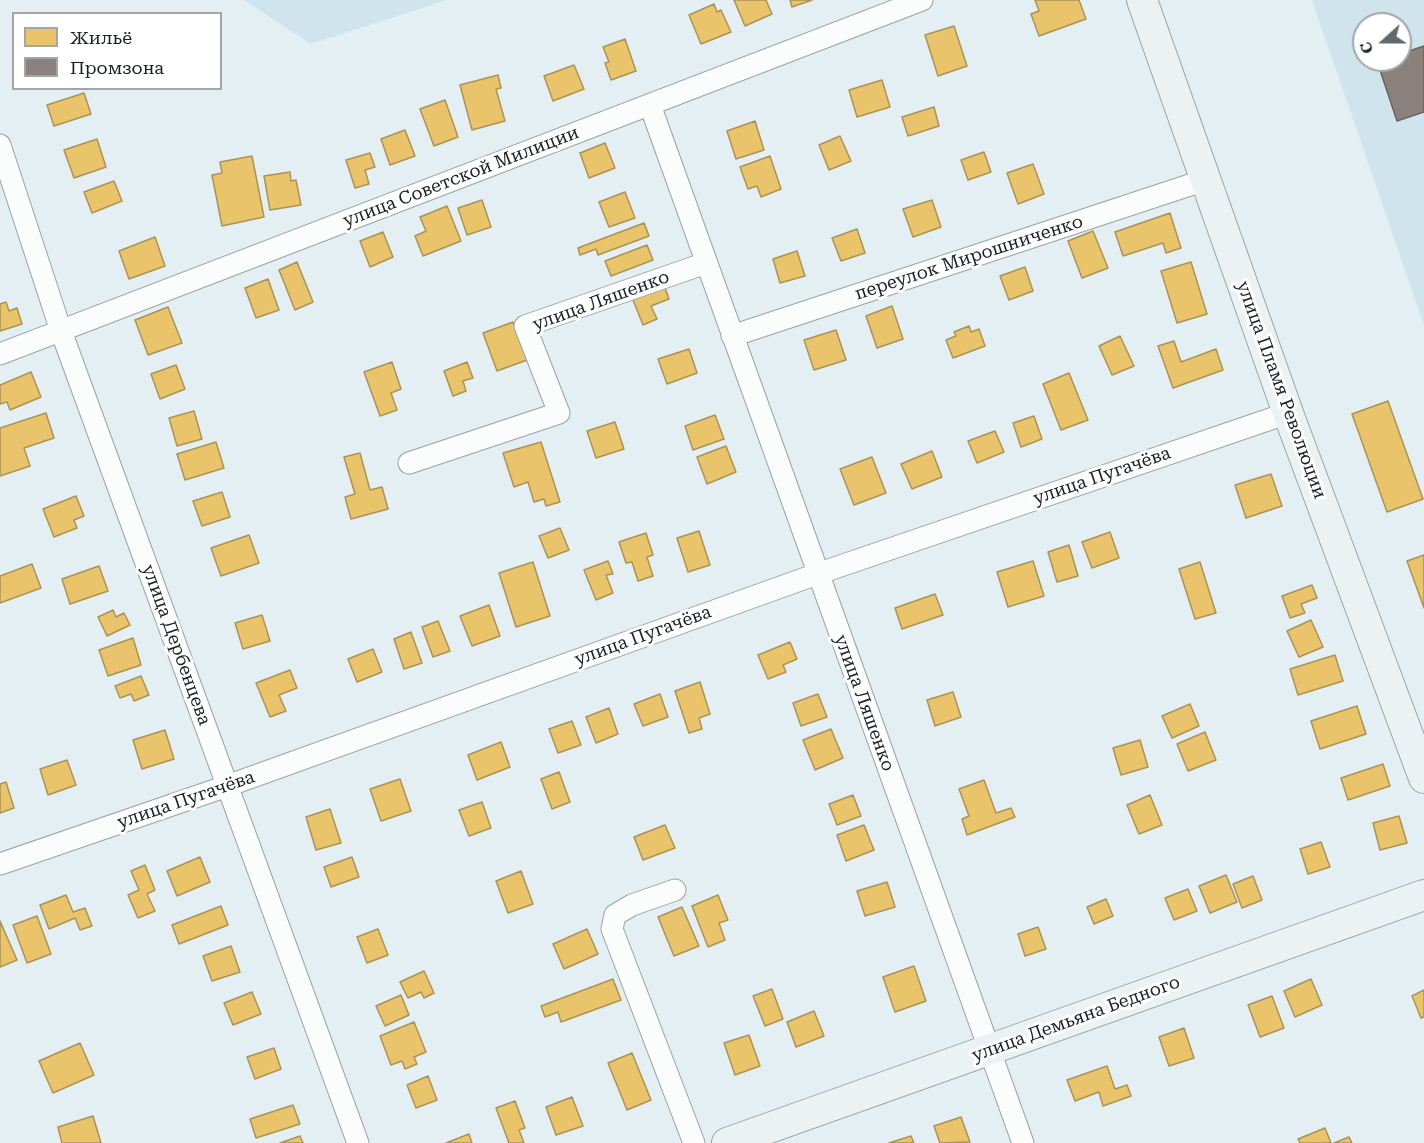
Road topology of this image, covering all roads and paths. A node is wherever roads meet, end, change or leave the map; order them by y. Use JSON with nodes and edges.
{"nodes":[{"id":1,"x":922,"y":0,"type":"edge"},
{"id":2,"x":1142,"y":0,"type":"edge"},
{"id":3,"x":650,"y":105,"type":"junction"},
{"id":4,"x":0,"y":145,"type":"edge"},
{"id":5,"x":1205,"y":180,"type":"junction"},
{"id":6,"x":706,"y":263,"type":"junction"},
{"id":7,"x":61,"y":331,"type":"junction"},
{"id":8,"x":732,"y":336,"type":"junction"},
{"id":9,"x":0,"y":354,"type":"edge"},
{"id":10,"x":1288,"y":413,"type":"junction"},
{"id":11,"x":410,"y":463,"type":"dead end"},
{"id":12,"x":817,"y":574,"type":"junction"},
{"id":13,"x":1424,"y":778,"type":"edge"},
{"id":14,"x":227,"y":786,"type":"junction"},
{"id":15,"x":0,"y":864,"type":"edge"},
{"id":16,"x":675,"y":890,"type":"dead end"},
{"id":17,"x":1424,"y":895,"type":"edge"},
{"id":18,"x":989,"y":1050,"type":"junction"},
{"id":19,"x":358,"y":1143,"type":"edge"},
{"id":20,"x":694,"y":1143,"type":"edge"},
{"id":21,"x":727,"y":1143,"type":"edge"},
{"id":22,"x":1023,"y":1143,"type":"edge"}],
"edges":[{"from":1,"to":3,"type":"street","name":"улица Советской Милиции"},
{"from":2,"to":5,"type":"street","name":"улица Пламя Революции"},
{"from":3,"to":6,"type":"street","name":"улица Ляшенко"},
{"from":3,"to":7,"type":"street","name":"улица Советской Милиции"},
{"from":4,"to":7,"type":"street","name":"улица Дербенцева"},
{"from":5,"to":8,"type":"street","name":"переулок Мирошниченко"},
{"from":5,"to":10,"type":"street","name":"улица Пламя Революции"},
{"from":6,"to":8,"type":"street","name":"улица Ляшенко"},
{"from":6,"to":11,"type":"street","name":"улица Ляшенко"},
{"from":7,"to":9,"type":"street","name":"улица Советской Милиции"},
{"from":7,"to":14,"type":"street","name":"улица Дербенцева"},
{"from":8,"to":12,"type":"street","name":"улица Ляшенко"},
{"from":10,"to":12,"type":"street","name":"улица Пугачёва"},
{"from":10,"to":13,"type":"street","name":"улица Пламя Революции"},
{"from":12,"to":14,"type":"street","name":"улица Пугачёва"},
{"from":12,"to":18,"type":"street","name":"улица Ляшенко"},
{"from":14,"to":15,"type":"street","name":"улица Пугачёва"},
{"from":14,"to":19,"type":"street","name":"улица Дербенцева"},
{"from":16,"to":20,"type":"street"},
{"from":17,"to":18,"type":"street","name":"улица Демьяна Бедного"},
{"from":18,"to":21,"type":"street","name":"улица Демьяна Бедного"},
{"from":18,"to":22,"type":"street","name":"улица Ляшенко"}]}
